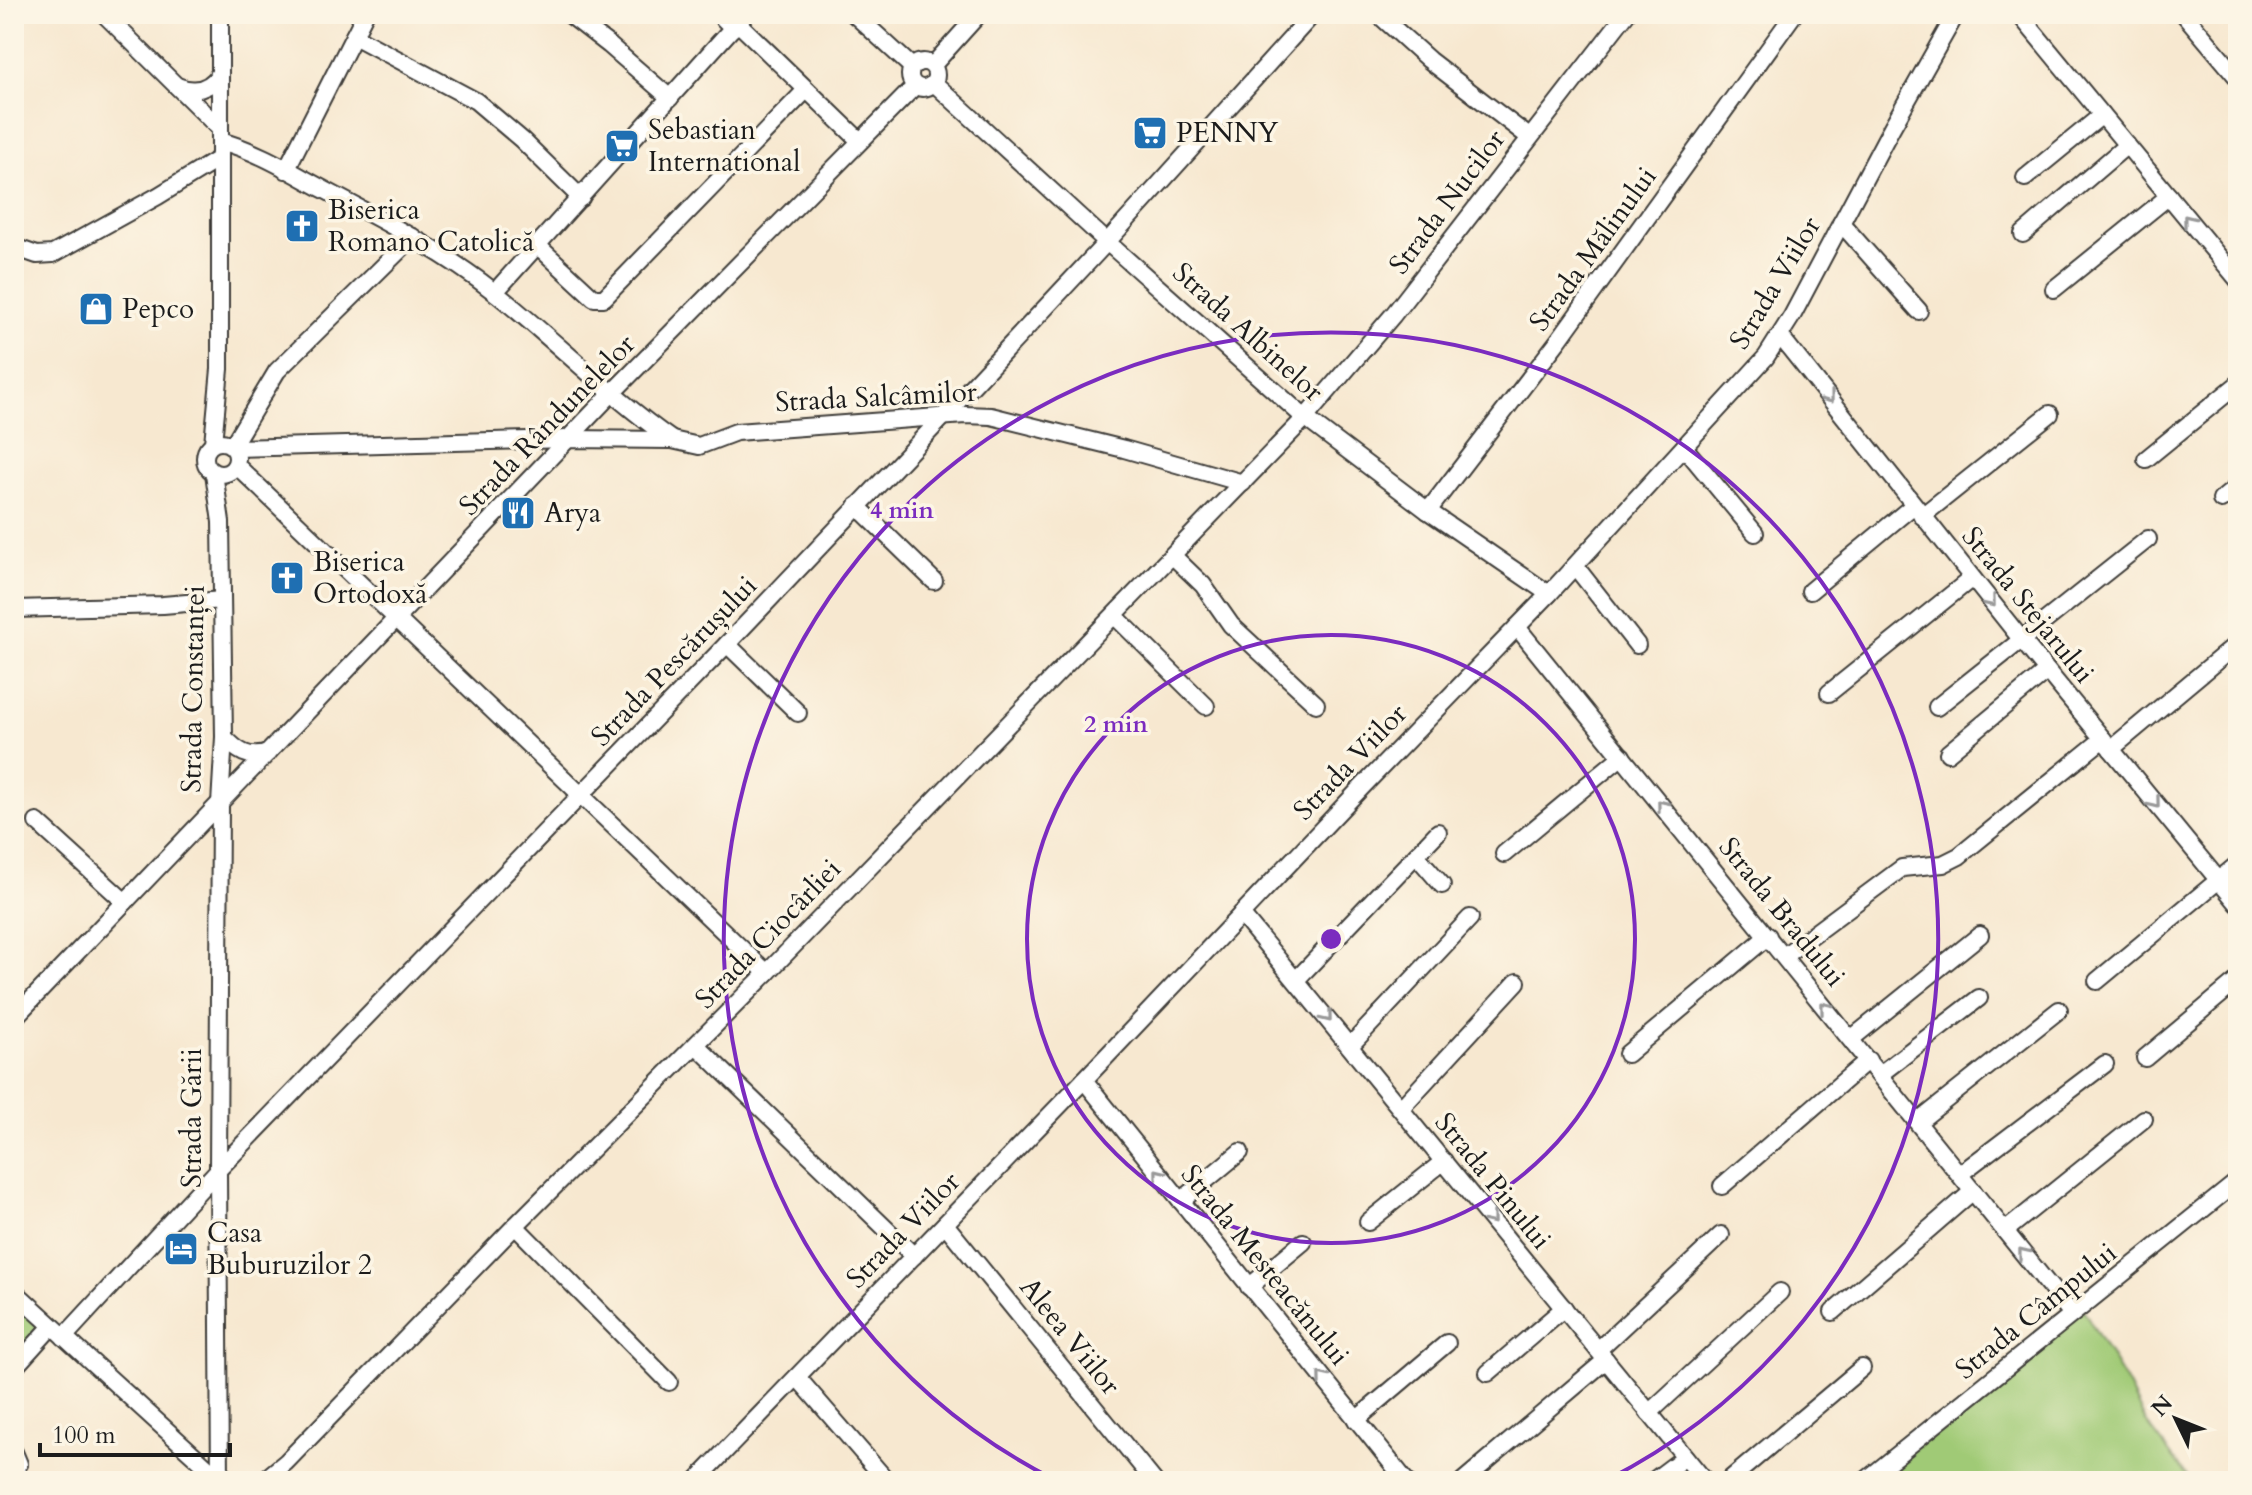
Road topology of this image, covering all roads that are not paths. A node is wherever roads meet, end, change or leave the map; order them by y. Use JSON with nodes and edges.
{"nodes":[{"id":1,"x":104,"y":14,"type":"edge"},
{"id":2,"x":220,"y":14,"type":"edge"},
{"id":3,"x":365,"y":14,"type":"edge"},
{"id":4,"x":719,"y":14,"type":"edge"},
{"id":5,"x":854,"y":14,"type":"edge"},
{"id":6,"x":979,"y":14,"type":"edge"},
{"id":7,"x":1313,"y":14,"type":"edge"},
{"id":8,"x":1378,"y":14,"type":"edge"},
{"id":9,"x":1626,"y":14,"type":"edge"},
{"id":10,"x":1794,"y":14,"type":"edge"},
{"id":11,"x":1956,"y":14,"type":"edge"},
{"id":12,"x":2019,"y":14,"type":"edge"},
{"id":13,"x":2184,"y":14,"type":"edge"},
{"id":14,"x":583,"y":20,"type":"edge"},
{"id":15,"x":739,"y":22,"type":"edge"},
{"id":16,"x":354,"y":36,"type":"junction"},
{"id":17,"x":933,"y":65,"type":"junction"},
{"id":18,"x":912,"y":67,"type":"junction"},
{"id":19,"x":220,"y":73,"type":"junction"},
{"id":20,"x":2238,"y":78,"type":"edge"},
{"id":21,"x":934,"y":83,"type":"junction"},
{"id":22,"x":175,"y":85,"type":"junction"},
{"id":23,"x":915,"y":86,"type":"junction"},
{"id":24,"x":806,"y":90,"type":"junction"},
{"id":25,"x":670,"y":98,"type":"junction"},
{"id":26,"x":2102,"y":115,"type":"junction"},
{"id":27,"x":1529,"y":137,"type":"junction"},
{"id":28,"x":860,"y":141,"type":"junction"},
{"id":29,"x":220,"y":143,"type":"junction"},
{"id":30,"x":2127,"y":145,"type":"junction"},
{"id":31,"x":286,"y":170,"type":"junction"},
{"id":32,"x":2025,"y":178,"type":"dead end"},
{"id":33,"x":2169,"y":196,"type":"junction"},
{"id":34,"x":581,"y":198,"type":"junction"},
{"id":35,"x":1841,"y":223,"type":"junction"},
{"id":36,"x":2023,"y":234,"type":"dead end"},
{"id":37,"x":413,"y":237,"type":"junction"},
{"id":38,"x":1107,"y":242,"type":"junction"},
{"id":39,"x":538,"y":246,"type":"junction"},
{"id":40,"x":14,"y":247,"type":"edge"},
{"id":41,"x":2238,"y":280,"type":"edge"},
{"id":42,"x":2054,"y":289,"type":"dead end"},
{"id":43,"x":495,"y":292,"type":"junction"},
{"id":44,"x":1919,"y":311,"type":"dead end"},
{"id":45,"x":1781,"y":337,"type":"junction"},
{"id":46,"x":2238,"y":384,"type":"edge"},
{"id":47,"x":611,"y":394,"type":"junction"},
{"id":48,"x":2050,"y":414,"type":"dead end"},
{"id":49,"x":943,"y":417,"type":"junction"},
{"id":50,"x":1305,"y":418,"type":"junction"},
{"id":51,"x":568,"y":439,"type":"junction"},
{"id":52,"x":672,"y":440,"type":"junction"},
{"id":53,"x":1684,"y":447,"type":"junction"},
{"id":54,"x":227,"y":455,"type":"junction"},
{"id":55,"x":2146,"y":459,"type":"dead end"},
{"id":56,"x":1243,"y":483,"type":"junction"},
{"id":57,"x":2238,"y":486,"type":"edge"},
{"id":58,"x":2221,"y":500,"type":"dead end"},
{"id":59,"x":857,"y":506,"type":"junction"},
{"id":60,"x":1918,"y":510,"type":"junction"},
{"id":61,"x":1428,"y":511,"type":"junction"},
{"id":62,"x":1755,"y":533,"type":"dead end"},
{"id":63,"x":2148,"y":539,"type":"dead end"},
{"id":64,"x":1173,"y":556,"type":"junction"},
{"id":65,"x":1575,"y":566,"type":"junction"},
{"id":66,"x":1972,"y":578,"type":"junction"},
{"id":67,"x":934,"y":581,"type":"dead end"},
{"id":68,"x":1810,"y":591,"type":"dead end"},
{"id":69,"x":1549,"y":594,"type":"junction"},
{"id":70,"x":222,"y":600,"type":"junction"},
{"id":71,"x":14,"y":609,"type":"edge"},
{"id":72,"x":1115,"y":616,"type":"junction"},
{"id":73,"x":398,"y":619,"type":"junction"},
{"id":74,"x":1517,"y":627,"type":"junction"},
{"id":75,"x":2021,"y":639,"type":"junction"},
{"id":76,"x":2238,"y":643,"type":"edge"},
{"id":77,"x":727,"y":644,"type":"junction"},
{"id":78,"x":1637,"y":645,"type":"dead end"},
{"id":79,"x":2047,"y":671,"type":"junction"},
{"id":80,"x":1829,"y":693,"type":"dead end"},
{"id":81,"x":1316,"y":704,"type":"dead end"},
{"id":82,"x":1206,"y":706,"type":"dead end"},
{"id":83,"x":1937,"y":707,"type":"dead end"},
{"id":84,"x":798,"y":713,"type":"dead end"},
{"id":85,"x":224,"y":737,"type":"junction"},
{"id":86,"x":2107,"y":744,"type":"junction"},
{"id":87,"x":268,"y":753,"type":"junction"},
{"id":88,"x":1948,"y":753,"type":"dead end"},
{"id":89,"x":1622,"y":756,"type":"junction"},
{"id":90,"x":582,"y":794,"type":"junction"},
{"id":91,"x":220,"y":804,"type":"junction"},
{"id":92,"x":37,"y":822,"type":"dead end"},
{"id":93,"x":1438,"y":832,"type":"dead end"},
{"id":94,"x":1504,"y":854,"type":"dead end"},
{"id":95,"x":1416,"y":855,"type":"junction"},
{"id":96,"x":2238,"y":864,"type":"edge"},
{"id":97,"x":2219,"y":880,"type":"junction"},
{"id":98,"x":1442,"y":885,"type":"dead end"},
{"id":99,"x":125,"y":902,"type":"junction"},
{"id":100,"x":2238,"y":904,"type":"edge"},
{"id":101,"x":1241,"y":914,"type":"junction"},
{"id":102,"x":1470,"y":918,"type":"dead end"},
{"id":103,"x":1980,"y":935,"type":"dead end"},
{"id":104,"x":1768,"y":936,"type":"junction"},
{"id":105,"x":1784,"y":956,"type":"junction"},
{"id":106,"x":767,"y":973,"type":"junction"},
{"id":107,"x":1296,"y":980,"type":"junction"},
{"id":108,"x":2238,"y":980,"type":"edge"},
{"id":109,"x":2097,"y":981,"type":"dead end"},
{"id":110,"x":1517,"y":982,"type":"dead end"},
{"id":111,"x":14,"y":992,"type":"edge"},
{"id":112,"x":1979,"y":998,"type":"dead end"},
{"id":113,"x":27,"y":1005,"type":"junction"},
{"id":114,"x":2059,"y":1010,"type":"dead end"},
{"id":115,"x":14,"y":1018,"type":"edge"},
{"id":116,"x":1851,"y":1039,"type":"junction"},
{"id":117,"x":696,"y":1045,"type":"junction"},
{"id":118,"x":1350,"y":1046,"type":"junction"},
{"id":119,"x":1627,"y":1054,"type":"dead end"},
{"id":120,"x":2145,"y":1058,"type":"dead end"},
{"id":121,"x":1868,"y":1060,"type":"junction"},
{"id":122,"x":2105,"y":1064,"type":"dead end"},
{"id":123,"x":1879,"y":1075,"type":"junction"},
{"id":124,"x":1084,"y":1080,"type":"junction"},
{"id":125,"x":1401,"y":1108,"type":"junction"},
{"id":126,"x":2144,"y":1119,"type":"dead end"},
{"id":127,"x":1918,"y":1122,"type":"junction"},
{"id":128,"x":1240,"y":1152,"type":"dead end"},
{"id":129,"x":1444,"y":1161,"type":"junction"},
{"id":130,"x":218,"y":1170,"type":"junction"},
{"id":131,"x":1960,"y":1174,"type":"junction"},
{"id":132,"x":2238,"y":1181,"type":"edge"},
{"id":133,"x":1722,"y":1186,"type":"dead end"},
{"id":134,"x":1973,"y":1191,"type":"junction"},
{"id":135,"x":1181,"y":1201,"type":"junction"},
{"id":136,"x":1368,"y":1222,"type":"dead end"},
{"id":137,"x":945,"y":1224,"type":"junction"},
{"id":138,"x":515,"y":1226,"type":"junction"},
{"id":139,"x":2005,"y":1231,"type":"junction"},
{"id":140,"x":1721,"y":1235,"type":"dead end"},
{"id":141,"x":1303,"y":1242,"type":"dead end"},
{"id":142,"x":914,"y":1256,"type":"junction"},
{"id":143,"x":1249,"y":1287,"type":"junction"},
{"id":144,"x":14,"y":1291,"type":"edge"},
{"id":145,"x":1780,"y":1292,"type":"dead end"},
{"id":146,"x":1564,"y":1308,"type":"junction"},
{"id":147,"x":1833,"y":1312,"type":"dead end"},
{"id":148,"x":2072,"y":1314,"type":"junction"},
{"id":149,"x":58,"y":1332,"type":"junction"},
{"id":150,"x":1447,"y":1343,"type":"dead end"},
{"id":151,"x":1602,"y":1355,"type":"junction"},
{"id":152,"x":14,"y":1368,"type":"edge"},
{"id":153,"x":1862,"y":1368,"type":"dead end"},
{"id":154,"x":1488,"y":1373,"type":"dead end"},
{"id":155,"x":797,"y":1377,"type":"junction"},
{"id":156,"x":669,"y":1382,"type":"dead end"},
{"id":157,"x":1649,"y":1413,"type":"junction"},
{"id":158,"x":1356,"y":1420,"type":"junction"},
{"id":159,"x":14,"y":1452,"type":"edge"},
{"id":160,"x":1685,"y":1457,"type":"junction"},
{"id":161,"x":14,"y":1470,"type":"edge"},
{"id":162,"x":220,"y":1480,"type":"edge"},
{"id":163,"x":263,"y":1481,"type":"edge"},
{"id":164,"x":696,"y":1481,"type":"edge"},
{"id":165,"x":887,"y":1481,"type":"edge"},
{"id":166,"x":1154,"y":1481,"type":"edge"},
{"id":167,"x":1406,"y":1481,"type":"edge"},
{"id":168,"x":1463,"y":1481,"type":"edge"},
{"id":169,"x":1653,"y":1481,"type":"edge"},
{"id":170,"x":1705,"y":1481,"type":"edge"},
{"id":171,"x":1728,"y":1481,"type":"edge"},
{"id":172,"x":1865,"y":1481,"type":"edge"}],
"edges":[{"from":1,"to":22,"type":"street"},
{"from":2,"to":19,"type":"street"},
{"from":3,"to":16,"type":"street"},
{"from":4,"to":15,"type":"street"},
{"from":5,"to":18,"type":"street"},
{"from":6,"to":17,"type":"street"},
{"from":7,"to":38,"type":"street","name":"Strada Pescărușului"},
{"from":8,"to":27,"type":"street"},
{"from":9,"to":27,"type":"street","name":"Strada Nucilor"},
{"from":10,"to":61,"type":"street","name":"Strada Mălinului"},
{"from":11,"to":35,"type":"street","name":"Strada Viilor"},
{"from":12,"to":26,"type":"street"},
{"from":13,"to":20,"type":"street"},
{"from":14,"to":25,"type":"street"},
{"from":15,"to":24,"type":"street"},
{"from":15,"to":25,"type":"street"},
{"from":16,"to":31,"type":"street"},
{"from":16,"to":34,"type":"street"},
{"from":17,"to":18,"type":"street"},
{"from":17,"to":21,"type":"street"},
{"from":18,"to":23,"type":"street"},
{"from":19,"to":22,"type":"street"},
{"from":19,"to":29,"type":"street"},
{"from":21,"to":23,"type":"street"},
{"from":21,"to":38,"type":"street","name":"Strada Albinelor"},
{"from":22,"to":29,"type":"street"},
{"from":23,"to":28,"type":"street","name":"Strada Rândunelelor"},
{"from":24,"to":28,"type":"street"},
{"from":24,"to":39,"type":"street"},
{"from":25,"to":34,"type":"street"},
{"from":26,"to":30,"type":"street"},
{"from":26,"to":32,"type":"street"},
{"from":27,"to":50,"type":"street","name":"Strada Nucilor"},
{"from":28,"to":47,"type":"street","name":"Strada Rândunelelor"},
{"from":29,"to":31,"type":"street"},
{"from":29,"to":40,"type":"street"},
{"from":29,"to":54,"type":"street"},
{"from":30,"to":33,"type":"street"},
{"from":30,"to":36,"type":"street"},
{"from":31,"to":37,"type":"street"},
{"from":41,"to":33,"type":"street","one_way":true},
{"from":33,"to":42,"type":"street"},
{"from":34,"to":39,"type":"street"},
{"from":35,"to":44,"type":"street"},
{"from":35,"to":45,"type":"street","name":"Strada Viilor"},
{"from":37,"to":43,"type":"street"},
{"from":37,"to":54,"type":"street"},
{"from":38,"to":49,"type":"street","name":"Strada Pescărușului"},
{"from":38,"to":50,"type":"street","name":"Strada Albinelor"},
{"from":39,"to":43,"type":"street"},
{"from":43,"to":47,"type":"street"},
{"from":45,"to":53,"type":"street","name":"Strada Viilor"},
{"from":45,"to":60,"type":"street","name":"Strada Stejarului","one_way":true},
{"from":46,"to":55,"type":"street"},
{"from":47,"to":51,"type":"street","name":"Strada Rândunelelor"},
{"from":47,"to":52,"type":"street"},
{"from":48,"to":60,"type":"street"},
{"from":49,"to":52,"type":"street","name":"Strada Salcâmilor"},
{"from":49,"to":56,"type":"street","name":"Strada Salcâmilor"},
{"from":49,"to":59,"type":"street","name":"Strada Pescărușului"},
{"from":50,"to":56,"type":"street","name":"Strada Ciocârliei"},
{"from":50,"to":61,"type":"street","name":"Strada Albinelor"},
{"from":51,"to":52,"type":"street"},
{"from":51,"to":54,"type":"street"},
{"from":51,"to":73,"type":"street","name":"Strada Rândunelelor"},
{"from":53,"to":62,"type":"street"},
{"from":53,"to":65,"type":"street","name":"Strada Viilor"},
{"from":54,"to":70,"type":"street","name":"Strada Constanței"},
{"from":54,"to":73,"type":"street"},
{"from":56,"to":64,"type":"street","name":"Strada Ciocârliei"},
{"from":57,"to":58,"type":"street"},
{"from":59,"to":67,"type":"street"},
{"from":59,"to":77,"type":"street","name":"Strada Pescărușului"},
{"from":60,"to":66,"type":"street","name":"Strada Stejarului"},
{"from":60,"to":68,"type":"street"},
{"from":61,"to":69,"type":"street","name":"Strada Albinelor"},
{"from":63,"to":75,"type":"street"},
{"from":64,"to":72,"type":"street","name":"Strada Ciocârliei"},
{"from":64,"to":81,"type":"street"},
{"from":65,"to":69,"type":"street","name":"Strada Viilor"},
{"from":65,"to":78,"type":"street"},
{"from":66,"to":75,"type":"street","name":"Strada Stejarului","one_way":true},
{"from":66,"to":80,"type":"street"},
{"from":69,"to":74,"type":"street","name":"Strada Viilor"},
{"from":70,"to":71,"type":"street"},
{"from":70,"to":85,"type":"street","name":"Strada Constanței"},
{"from":72,"to":82,"type":"street"},
{"from":72,"to":106,"type":"street","name":"Strada Ciocârliei"},
{"from":73,"to":87,"type":"street","name":"Strada Rândunelelor"},
{"from":73,"to":90,"type":"street"},
{"from":74,"to":89,"type":"street","name":"Strada Bradului"},
{"from":74,"to":101,"type":"street","name":"Strada Viilor"},
{"from":75,"to":79,"type":"street","name":"Strada Stejarului"},
{"from":75,"to":83,"type":"street"},
{"from":76,"to":86,"type":"street"},
{"from":77,"to":84,"type":"street"},
{"from":77,"to":90,"type":"street","name":"Strada Pescărușului"},
{"from":79,"to":86,"type":"street","name":"Strada Stejarului"},
{"from":79,"to":88,"type":"street"},
{"from":85,"to":87,"type":"street"},
{"from":85,"to":91,"type":"street","name":"Strada Constanței"},
{"from":86,"to":97,"type":"street","name":"Strada Stejarului","one_way":true},
{"from":86,"to":105,"type":"street"},
{"from":87,"to":91,"type":"street","name":"Strada Rândunelelor"},
{"from":89,"to":94,"type":"street"},
{"from":104,"to":89,"type":"street","name":"Strada Bradului","one_way":true},
{"from":90,"to":106,"type":"street"},
{"from":90,"to":130,"type":"street","name":"Strada Pescărușului"},
{"from":91,"to":99,"type":"street","name":"Strada Constanței"},
{"from":91,"to":130,"type":"street","name":"Strada Gării"},
{"from":92,"to":99,"type":"street"},
{"from":93,"to":95,"type":"street"},
{"from":95,"to":98,"type":"street"},
{"from":95,"to":107,"type":"street"},
{"from":96,"to":97,"type":"street"},
{"from":97,"to":100,"type":"street","name":"Strada Stejarului"},
{"from":97,"to":109,"type":"street"},
{"from":99,"to":113,"type":"street","name":"Strada Constanței"},
{"from":101,"to":107,"type":"street","name":"Strada Pinului"},
{"from":101,"to":124,"type":"street","name":"Strada Viilor"},
{"from":102,"to":118,"type":"street"},
{"from":103,"to":116,"type":"street"},
{"from":104,"to":105,"type":"street","name":"Strada Bradului"},
{"from":104,"to":119,"type":"street"},
{"from":116,"to":105,"type":"street","name":"Strada Bradului","one_way":true},
{"from":106,"to":117,"type":"street","name":"Strada Ciocârliei"},
{"from":107,"to":118,"type":"street","name":"Strada Pinului","one_way":true},
{"from":108,"to":120,"type":"street"},
{"from":110,"to":125,"type":"street"},
{"from":111,"to":113,"type":"street"},
{"from":112,"to":123,"type":"street"},
{"from":113,"to":115,"type":"street","name":"Strada Constanței"},
{"from":114,"to":127,"type":"street"},
{"from":116,"to":121,"type":"street","name":"Strada Bradului"},
{"from":117,"to":138,"type":"street","name":"Strada Ciocârliei"},
{"from":117,"to":142,"type":"street"},
{"from":118,"to":125,"type":"street","name":"Strada Pinului"},
{"from":121,"to":123,"type":"street","name":"Strada Bradului"},
{"from":121,"to":133,"type":"street"},
{"from":122,"to":131,"type":"street"},
{"from":123,"to":127,"type":"street","name":"Strada Bradului"},
{"from":135,"to":124,"type":"street","name":"Strada Mesteacănului","one_way":true},
{"from":124,"to":137,"type":"street","name":"Strada Viilor"},
{"from":125,"to":129,"type":"street","name":"Strada Pinului"},
{"from":126,"to":139,"type":"street"},
{"from":127,"to":131,"type":"street","name":"Strada Bradului"},
{"from":128,"to":135,"type":"street"},
{"from":129,"to":136,"type":"street"},
{"from":129,"to":146,"type":"street","name":"Strada Pinului","one_way":true},
{"from":130,"to":149,"type":"street","name":"Strada Pescărușului"},
{"from":130,"to":162,"type":"street","name":"Strada Gării"},
{"from":131,"to":134,"type":"street","name":"Strada Bradului"},
{"from":132,"to":148,"type":"street","name":"Strada Câmpului"},
{"from":134,"to":139,"type":"street","name":"Strada Bradului"},
{"from":134,"to":147,"type":"street"},
{"from":135,"to":143,"type":"street","name":"Strada Mesteacănului"},
{"from":137,"to":142,"type":"street","name":"Strada Viilor"},
{"from":137,"to":166,"type":"street","name":"Aleea Viilor"},
{"from":138,"to":156,"type":"street"},
{"from":138,"to":163,"type":"street","name":"Strada Ciocârliei"},
{"from":148,"to":139,"type":"street","name":"Strada Bradului","one_way":true},
{"from":140,"to":151,"type":"street"},
{"from":141,"to":143,"type":"street"},
{"from":142,"to":155,"type":"street","name":"Strada Viilor"},
{"from":158,"to":143,"type":"street","name":"Strada Mesteacănului","one_way":true},
{"from":144,"to":149,"type":"street"},
{"from":145,"to":157,"type":"street"},
{"from":146,"to":151,"type":"street","name":"Strada Pinului"},
{"from":146,"to":154,"type":"street"},
{"from":148,"to":172,"type":"street","name":"Strada Câmpului"},
{"from":149,"to":152,"type":"street","name":"Strada Pescărușului"},
{"from":149,"to":162,"type":"street"},
{"from":150,"to":158,"type":"street"},
{"from":151,"to":157,"type":"street","name":"Strada Pinului"},
{"from":151,"to":168,"type":"street"},
{"from":153,"to":171,"type":"street"},
{"from":155,"to":164,"type":"street","name":"Strada Viilor"},
{"from":155,"to":165,"type":"street"},
{"from":157,"to":160,"type":"street","name":"Strada Pinului"},
{"from":158,"to":167,"type":"street","name":"Strada Mesteacănului"},
{"from":159,"to":161,"type":"street"},
{"from":160,"to":169,"type":"street"},
{"from":160,"to":170,"type":"street","name":"Strada Pinului"}]}
